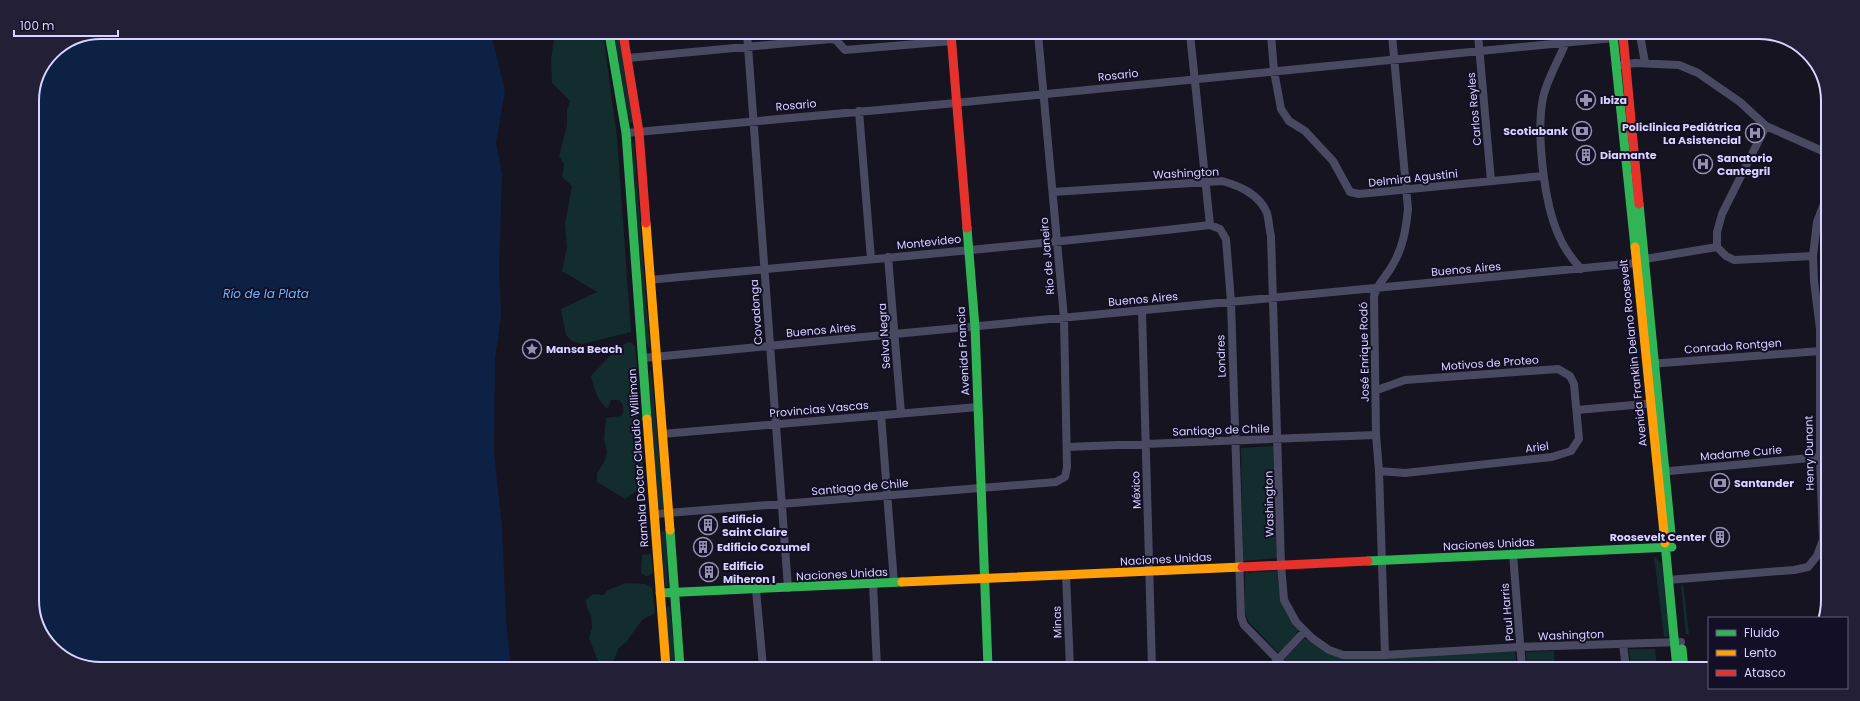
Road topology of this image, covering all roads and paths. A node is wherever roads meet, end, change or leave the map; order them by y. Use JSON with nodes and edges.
{"nodes":[{"id":1,"x":610,"y":39,"type":"edge"},
{"id":2,"x":624,"y":39,"type":"edge"},
{"id":3,"x":747,"y":39,"type":"edge"},
{"id":4,"x":831,"y":39,"type":"edge"},
{"id":5,"x":831,"y":39,"type":"edge"},
{"id":6,"x":936,"y":39,"type":"edge"},
{"id":7,"x":952,"y":39,"type":"edge"},
{"id":8,"x":1038,"y":39,"type":"edge"},
{"id":9,"x":1191,"y":39,"type":"edge"},
{"id":10,"x":1271,"y":39,"type":"edge"},
{"id":11,"x":1392,"y":39,"type":"edge"},
{"id":12,"x":1478,"y":39,"type":"edge"},
{"id":13,"x":1590,"y":39,"type":"edge"},
{"id":14,"x":1613,"y":39,"type":"edge"},
{"id":15,"x":1623,"y":39,"type":"edge"},
{"id":16,"x":1641,"y":39,"type":"edge"},
{"id":17,"x":1566,"y":42,"type":"junction"},
{"id":18,"x":748,"y":47,"type":"junction"},
{"id":19,"x":1480,"y":51,"type":"junction"},
{"id":20,"x":628,"y":58,"type":"junction"},
{"id":21,"x":1394,"y":59,"type":"junction"},
{"id":22,"x":1645,"y":63,"type":"junction"},
{"id":23,"x":1626,"y":64,"type":"junction"},
{"id":24,"x":1616,"y":67,"type":"junction"},
{"id":25,"x":1274,"y":71,"type":"junction"},
{"id":26,"x":1195,"y":79,"type":"junction"},
{"id":27,"x":1044,"y":94,"type":"junction"},
{"id":28,"x":958,"y":102,"type":"junction"},
{"id":29,"x":859,"y":111,"type":"junction"},
{"id":30,"x":754,"y":120,"type":"junction"},
{"id":31,"x":1766,"y":126,"type":"junction"},
{"id":32,"x":639,"y":132,"type":"junction"},
{"id":33,"x":626,"y":133,"type":"junction"},
{"id":34,"x":1821,"y":150,"type":"edge"},
{"id":35,"x":1543,"y":176,"type":"junction"},
{"id":36,"x":1491,"y":181,"type":"junction"},
{"id":37,"x":1205,"y":182,"type":"junction"},
{"id":38,"x":1406,"y":190,"type":"junction"},
{"id":39,"x":1052,"y":192,"type":"junction"},
{"id":40,"x":1821,"y":212,"type":"edge"},
{"id":41,"x":1210,"y":225,"type":"junction"},
{"id":42,"x":1057,"y":243,"type":"junction"},
{"id":43,"x":1717,"y":246,"type":"junction"},
{"id":44,"x":969,"y":250,"type":"junction"},
{"id":45,"x":1813,"y":256,"type":"junction"},
{"id":46,"x":888,"y":257,"type":"junction"},
{"id":47,"x":871,"y":259,"type":"junction"},
{"id":48,"x":1641,"y":262,"type":"junction"},
{"id":49,"x":764,"y":269,"type":"junction"},
{"id":50,"x":1581,"y":269,"type":"junction"},
{"id":51,"x":650,"y":280,"type":"junction"},
{"id":52,"x":1376,"y":288,"type":"junction"},
{"id":53,"x":1273,"y":298,"type":"junction"},
{"id":54,"x":1231,"y":302,"type":"junction"},
{"id":55,"x":1142,"y":311,"type":"junction"},
{"id":56,"x":1064,"y":318,"type":"junction"},
{"id":57,"x":975,"y":327,"type":"junction"},
{"id":58,"x":894,"y":334,"type":"junction"},
{"id":59,"x":770,"y":346,"type":"junction"},
{"id":60,"x":1820,"y":351,"type":"junction"},
{"id":61,"x":656,"y":357,"type":"junction"},
{"id":62,"x":643,"y":358,"type":"junction"},
{"id":63,"x":1651,"y":364,"type":"junction"},
{"id":64,"x":1377,"y":390,"type":"junction"},
{"id":65,"x":1655,"y":403,"type":"junction"},
{"id":66,"x":1821,"y":405,"type":"edge"},
{"id":67,"x":978,"y":407,"type":"junction"},
{"id":68,"x":1577,"y":410,"type":"junction"},
{"id":69,"x":901,"y":413,"type":"junction"},
{"id":70,"x":881,"y":415,"type":"junction"},
{"id":71,"x":776,"y":424,"type":"junction"},
{"id":72,"x":662,"y":434,"type":"junction"},
{"id":73,"x":1376,"y":435,"type":"junction"},
{"id":74,"x":1278,"y":439,"type":"junction"},
{"id":75,"x":1235,"y":440,"type":"junction"},
{"id":76,"x":1146,"y":444,"type":"junction"},
{"id":77,"x":1067,"y":447,"type":"junction"},
{"id":78,"x":1821,"y":459,"type":"edge"},
{"id":79,"x":1379,"y":472,"type":"junction"},
{"id":80,"x":1662,"y":472,"type":"junction"},
{"id":81,"x":1065,"y":477,"type":"joint"},
{"id":82,"x":981,"y":488,"type":"junction"},
{"id":83,"x":887,"y":496,"type":"junction"},
{"id":84,"x":781,"y":504,"type":"junction"},
{"id":85,"x":668,"y":513,"type":"junction"},
{"id":86,"x":655,"y":514,"type":"junction"},
{"id":87,"x":1821,"y":545,"type":"edge"},
{"id":88,"x":1668,"y":547,"type":"junction"},
{"id":89,"x":1513,"y":554,"type":"junction"},
{"id":90,"x":1382,"y":560,"type":"junction"},
{"id":91,"x":1281,"y":565,"type":"junction"},
{"id":92,"x":1239,"y":567,"type":"junction"},
{"id":93,"x":1150,"y":571,"type":"junction"},
{"id":94,"x":1066,"y":575,"type":"junction"},
{"id":95,"x":984,"y":579,"type":"junction"},
{"id":96,"x":1672,"y":579,"type":"junction"},
{"id":97,"x":894,"y":583,"type":"junction"},
{"id":98,"x":873,"y":584,"type":"junction"},
{"id":99,"x":788,"y":588,"type":"junction"},
{"id":100,"x":756,"y":590,"type":"junction"},
{"id":101,"x":674,"y":592,"type":"junction"},
{"id":102,"x":660,"y":593,"type":"junction"},
{"id":103,"x":1305,"y":631,"type":"junction"},
{"id":104,"x":1678,"y":642,"type":"junction"},
{"id":105,"x":1623,"y":644,"type":"junction"},
{"id":106,"x":1520,"y":647,"type":"junction"},
{"id":107,"x":1385,"y":655,"type":"junction"},
{"id":108,"x":1278,"y":660,"type":"joint"},
{"id":109,"x":666,"y":662,"type":"edge"},
{"id":110,"x":680,"y":662,"type":"edge"},
{"id":111,"x":763,"y":662,"type":"edge"},
{"id":112,"x":877,"y":662,"type":"edge"},
{"id":113,"x":988,"y":662,"type":"edge"},
{"id":114,"x":1070,"y":662,"type":"edge"},
{"id":115,"x":1152,"y":662,"type":"edge"},
{"id":116,"x":1521,"y":662,"type":"edge"},
{"id":117,"x":1625,"y":662,"type":"edge"},
{"id":118,"x":1677,"y":662,"type":"edge"},
{"id":119,"x":1682,"y":662,"type":"edge"}],
"edges":[{"from":1,"to":33,"type":"main road","name":"Rambla Doctor Claudio Williman"},
{"from":2,"to":20,"type":"main road"},
{"from":3,"to":18,"type":"street","name":"Covadonga"},
{"from":4,"to":18,"type":"street"},
{"from":5,"to":6,"type":"street"},
{"from":7,"to":28,"type":"main road","name":"Avenida Francia"},
{"from":8,"to":27,"type":"street","name":"Rio de Janeiro"},
{"from":9,"to":26,"type":"street"},
{"from":10,"to":25,"type":"street","name":"Delmira Agustini"},
{"from":11,"to":21,"type":"street","name":"José Enrique Rodó"},
{"from":12,"to":19,"type":"street","name":"Carlos Reyles"},
{"from":13,"to":17,"type":"street","name":"Rosario"},
{"from":14,"to":24,"type":"main road","name":"Avenida Franklin Delano Roosevelt"},
{"from":15,"to":23,"type":"main road","name":"Avenida Franklin Delano Roosevelt"},
{"from":16,"to":22,"type":"street"},
{"from":17,"to":19,"type":"street","name":"Rosario"},
{"from":17,"to":35,"type":"street"},
{"from":18,"to":20,"type":"street"},
{"from":18,"to":30,"type":"street","name":"Covadonga"},
{"from":19,"to":21,"type":"street","name":"Rosario"},
{"from":19,"to":36,"type":"street","name":"Carlos Reyles"},
{"from":20,"to":32,"type":"main road"},
{"from":21,"to":25,"type":"street","name":"Rosario"},
{"from":21,"to":38,"type":"street","name":"José Enrique Rodó"},
{"from":22,"to":23,"type":"street"},
{"from":22,"to":31,"type":"street"},
{"from":23,"to":24,"type":"street"},
{"from":23,"to":48,"type":"main road","name":"Avenida Franklin Delano Roosevelt"},
{"from":24,"to":48,"type":"main road","name":"Avenida Franklin Delano Roosevelt"},
{"from":25,"to":26,"type":"street","name":"Rosario"},
{"from":25,"to":38,"type":"street","name":"Delmira Agustini"},
{"from":26,"to":27,"type":"street","name":"Rosario"},
{"from":26,"to":37,"type":"street"},
{"from":27,"to":28,"type":"street","name":"Rosario"},
{"from":27,"to":39,"type":"street","name":"Rio de Janeiro"},
{"from":28,"to":29,"type":"street","name":"Rosario"},
{"from":28,"to":44,"type":"main road","name":"Avenida Francia"},
{"from":29,"to":30,"type":"street","name":"Rosario"},
{"from":29,"to":47,"type":"street"},
{"from":30,"to":32,"type":"street","name":"Rosario"},
{"from":30,"to":49,"type":"street","name":"Covadonga"},
{"from":31,"to":34,"type":"street"},
{"from":31,"to":43,"type":"street"},
{"from":32,"to":33,"type":"street","name":"Rosario"},
{"from":32,"to":51,"type":"main road"},
{"from":33,"to":62,"type":"main road","name":"Rambla Doctor Claudio Williman"},
{"from":35,"to":36,"type":"street","name":"Delmira Agustini"},
{"from":35,"to":50,"type":"street"},
{"from":36,"to":38,"type":"street","name":"Delmira Agustini"},
{"from":37,"to":39,"type":"street","name":"Washington"},
{"from":37,"to":41,"type":"street"},
{"from":37,"to":53,"type":"street","name":"Washington"},
{"from":38,"to":52,"type":"street","name":"José Enrique Rodó"},
{"from":39,"to":42,"type":"street","name":"Rio de Janeiro"},
{"from":40,"to":45,"type":"street","name":"Henry Dunant"},
{"from":41,"to":42,"type":"street","name":"Montevideo"},
{"from":41,"to":54,"type":"street","name":"Londres"},
{"from":42,"to":44,"type":"street","name":"Montevideo"},
{"from":42,"to":56,"type":"street","name":"Rio de Janeiro"},
{"from":43,"to":45,"type":"street"},
{"from":43,"to":48,"type":"street","name":"Buenos Aires"},
{"from":44,"to":46,"type":"street","name":"Montevideo"},
{"from":44,"to":57,"type":"main road","name":"Avenida Francia"},
{"from":45,"to":60,"type":"street","name":"Henry Dunant"},
{"from":46,"to":47,"type":"street","name":"Montevideo"},
{"from":46,"to":58,"type":"street","name":"Selva Negra"},
{"from":47,"to":49,"type":"street","name":"Montevideo"},
{"from":48,"to":50,"type":"street","name":"Buenos Aires"},
{"from":48,"to":63,"type":"main road","name":"Avenida Franklin Delano Roosevelt"},
{"from":49,"to":51,"type":"street","name":"Montevideo"},
{"from":49,"to":59,"type":"street","name":"Covadonga"},
{"from":50,"to":52,"type":"street","name":"Buenos Aires"},
{"from":51,"to":61,"type":"main road"},
{"from":52,"to":53,"type":"street","name":"Buenos Aires"},
{"from":52,"to":64,"type":"street","name":"José Enrique Rodó"},
{"from":53,"to":54,"type":"street","name":"Buenos Aires"},
{"from":53,"to":74,"type":"street","name":"Washington"},
{"from":54,"to":55,"type":"street","name":"Buenos Aires"},
{"from":54,"to":75,"type":"street","name":"Londres"},
{"from":55,"to":56,"type":"street","name":"Buenos Aires"},
{"from":55,"to":76,"type":"street","name":"México"},
{"from":56,"to":57,"type":"street","name":"Buenos Aires"},
{"from":56,"to":77,"type":"street","name":"Rio de Janeiro"},
{"from":57,"to":58,"type":"street","name":"Buenos Aires"},
{"from":57,"to":67,"type":"main road","name":"Avenida Francia"},
{"from":58,"to":59,"type":"street","name":"Buenos Aires"},
{"from":58,"to":69,"type":"street","name":"Selva Negra"},
{"from":59,"to":61,"type":"street","name":"Buenos Aires"},
{"from":59,"to":71,"type":"street","name":"Covadonga"},
{"from":60,"to":63,"type":"street","name":"Conrado Rontgen"},
{"from":60,"to":66,"type":"street","name":"Henry Dunant"},
{"from":61,"to":62,"type":"street","name":"Buenos Aires"},
{"from":61,"to":72,"type":"main road"},
{"from":62,"to":86,"type":"main road","name":"Rambla Doctor Claudio Williman"},
{"from":63,"to":65,"type":"main road","name":"Avenida Franklin Delano Roosevelt"},
{"from":64,"to":68,"type":"street","name":"Motivos de Proteo"},
{"from":64,"to":73,"type":"street","name":"José Enrique Rodó"},
{"from":65,"to":68,"type":"street"},
{"from":65,"to":80,"type":"main road","name":"Avenida Franklin Delano Roosevelt"},
{"from":67,"to":69,"type":"street","name":"Provincias Vascas"},
{"from":67,"to":82,"type":"main road","name":"Avenida Francia"},
{"from":68,"to":79,"type":"street","name":"Ariel"},
{"from":69,"to":70,"type":"street","name":"Provincias Vascas"},
{"from":70,"to":71,"type":"street","name":"Provincias Vascas"},
{"from":70,"to":83,"type":"street"},
{"from":71,"to":72,"type":"street","name":"Provincias Vascas"},
{"from":71,"to":84,"type":"street","name":"Covadonga"},
{"from":72,"to":85,"type":"main road"},
{"from":73,"to":74,"type":"street","name":"Santiago de Chile"},
{"from":73,"to":79,"type":"street","name":"José Enrique Rodó"},
{"from":74,"to":75,"type":"street","name":"Santiago de Chile"},
{"from":74,"to":91,"type":"street","name":"Washington"},
{"from":75,"to":76,"type":"street","name":"Santiago de Chile"},
{"from":75,"to":92,"type":"street","name":"Londres"},
{"from":76,"to":77,"type":"street","name":"Santiago de Chile"},
{"from":76,"to":93,"type":"street","name":"México"},
{"from":77,"to":81,"type":"street","name":"Rio de Janeiro"},
{"from":78,"to":80,"type":"street","name":"Madame Curie"},
{"from":79,"to":90,"type":"street","name":"José Enrique Rodó"},
{"from":80,"to":88,"type":"main road","name":"Avenida Franklin Delano Roosevelt"},
{"from":81,"to":82,"type":"street","name":"Santiago de Chile"},
{"from":82,"to":83,"type":"street","name":"Santiago de Chile"},
{"from":82,"to":95,"type":"main road","name":"Avenida Francia"},
{"from":83,"to":84,"type":"street","name":"Santiago de Chile"},
{"from":83,"to":97,"type":"street"},
{"from":84,"to":85,"type":"street","name":"Santiago de Chile"},
{"from":84,"to":99,"type":"street","name":"Covadonga"},
{"from":85,"to":86,"type":"street","name":"Santiago de Chile"},
{"from":85,"to":101,"type":"main road"},
{"from":86,"to":102,"type":"main road","name":"Rambla Doctor Claudio Williman"},
{"from":87,"to":96,"type":"street","name":"Henry Dunant"},
{"from":88,"to":89,"type":"main road","name":"Naciones Unidas"},
{"from":88,"to":96,"type":"main road","name":"Avenida Franklin Delano Roosevelt"},
{"from":89,"to":90,"type":"main road","name":"Naciones Unidas"},
{"from":89,"to":106,"type":"street","name":"Paul Harris"},
{"from":90,"to":91,"type":"main road","name":"Naciones Unidas"},
{"from":90,"to":107,"type":"street","name":"José Enrique Rodó"},
{"from":91,"to":92,"type":"main road","name":"Naciones Unidas"},
{"from":91,"to":103,"type":"street","name":"Washington"},
{"from":92,"to":93,"type":"main road","name":"Naciones Unidas"},
{"from":92,"to":108,"type":"street","name":"Londres"},
{"from":93,"to":94,"type":"main road","name":"Naciones Unidas"},
{"from":93,"to":115,"type":"street","name":"México"},
{"from":94,"to":95,"type":"main road","name":"Naciones Unidas"},
{"from":94,"to":114,"type":"street","name":"Minas"},
{"from":95,"to":97,"type":"main road","name":"Naciones Unidas"},
{"from":95,"to":113,"type":"main road","name":"Avenida Francia"},
{"from":96,"to":104,"type":"main road","name":"Avenida Franklin Delano Roosevelt"},
{"from":97,"to":98,"type":"main road","name":"Naciones Unidas"},
{"from":98,"to":99,"type":"main road","name":"Naciones Unidas"},
{"from":98,"to":112,"type":"street"},
{"from":99,"to":100,"type":"main road","name":"Naciones Unidas"},
{"from":100,"to":101,"type":"main road","name":"Naciones Unidas"},
{"from":100,"to":111,"type":"street"},
{"from":101,"to":102,"type":"main road","name":"Naciones Unidas"},
{"from":101,"to":110,"type":"main road"},
{"from":102,"to":109,"type":"main road","name":"Rambla Doctor Claudio Williman"},
{"from":103,"to":107,"type":"street","name":"Washington"},
{"from":103,"to":108,"type":"street"},
{"from":104,"to":105,"type":"street","name":"Washington"},
{"from":104,"to":118,"type":"main road","name":"Avenida Franklin Delano Roosevelt"},
{"from":104,"to":119,"type":"main road","name":"Avenida Franklin Delano Roosevelt"},
{"from":105,"to":106,"type":"street","name":"Washington"},
{"from":105,"to":117,"type":"street"},
{"from":106,"to":107,"type":"street","name":"Washington"},
{"from":106,"to":116,"type":"street","name":"Paul Harris"}]}
